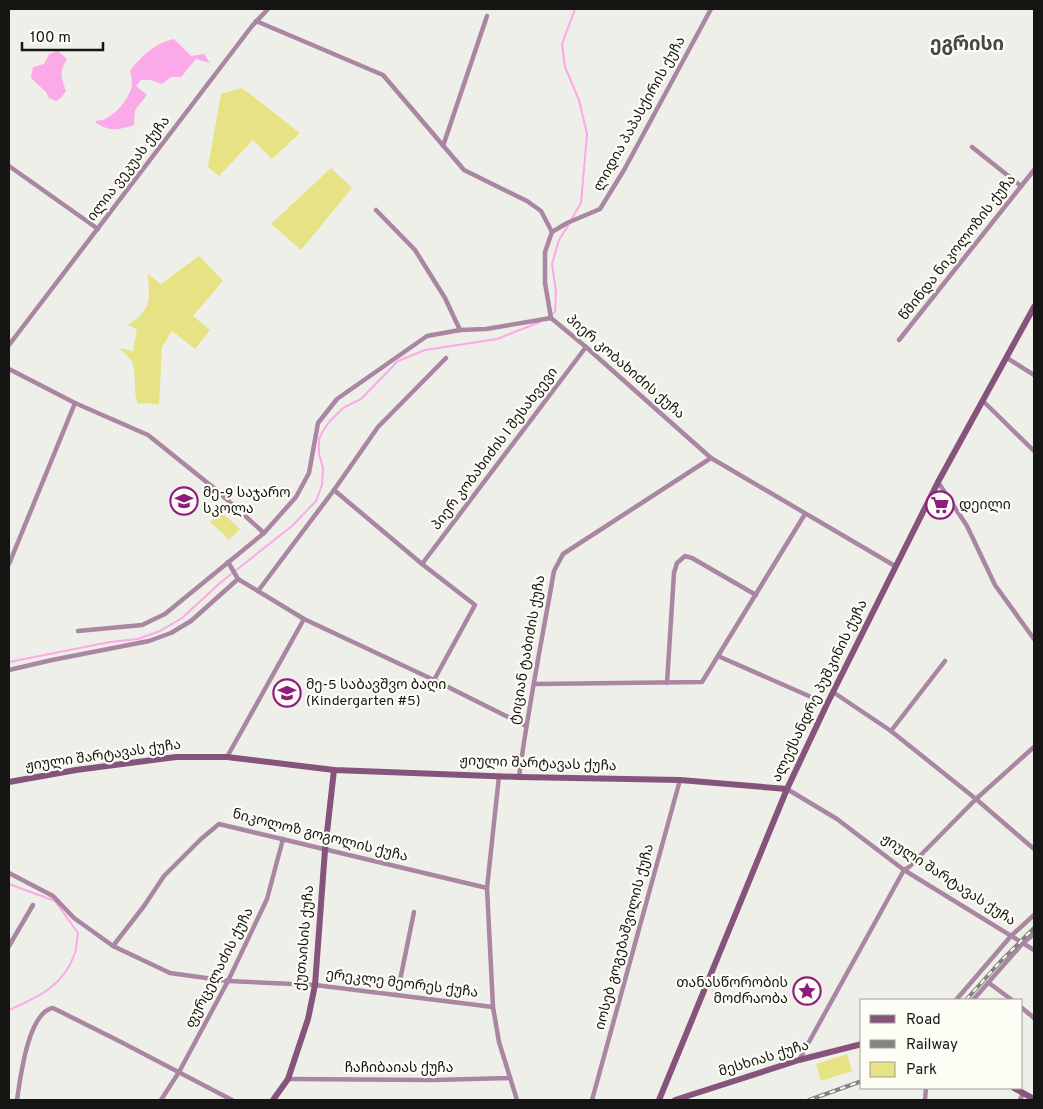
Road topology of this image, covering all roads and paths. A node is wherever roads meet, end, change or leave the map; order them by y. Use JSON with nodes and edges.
{"nodes":[{"id":1,"x":268,"y":9,"type":"edge"},
{"id":2,"x":711,"y":9,"type":"edge"},
{"id":3,"x":487,"y":16,"type":"dead end"},
{"id":4,"x":256,"y":21,"type":"junction"},
{"id":5,"x":443,"y":146,"type":"junction"},
{"id":6,"x":972,"y":147,"type":"dead end"},
{"id":7,"x":9,"y":166,"type":"edge"},
{"id":8,"x":1034,"y":170,"type":"edge"},
{"id":9,"x":1021,"y":186,"type":"junction"},
{"id":10,"x":376,"y":210,"type":"dead end"},
{"id":11,"x":98,"y":229,"type":"junction"},
{"id":12,"x":552,"y":232,"type":"junction"},
{"id":13,"x":1034,"y":307,"type":"edge"},
{"id":14,"x":550,"y":318,"type":"junction"},
{"id":15,"x":460,"y":330,"type":"junction"},
{"id":16,"x":899,"y":340,"type":"dead end"},
{"id":17,"x":10,"y":341,"type":"edge"},
{"id":18,"x":586,"y":347,"type":"junction"},
{"id":19,"x":446,"y":358,"type":"dead end"},
{"id":20,"x":1006,"y":358,"type":"junction"},
{"id":21,"x":9,"y":369,"type":"edge"},
{"id":22,"x":1034,"y":375,"type":"edge"},
{"id":23,"x":983,"y":401,"type":"junction"},
{"id":24,"x":75,"y":403,"type":"junction"},
{"id":25,"x":1034,"y":451,"type":"edge"},
{"id":26,"x":711,"y":458,"type":"junction"},
{"id":27,"x":938,"y":482,"type":"junction"},
{"id":28,"x":334,"y":490,"type":"junction"},
{"id":29,"x":805,"y":514,"type":"junction"},
{"id":30,"x":264,"y":533,"type":"junction"},
{"id":31,"x":228,"y":562,"type":"junction"},
{"id":32,"x":9,"y":564,"type":"edge"},
{"id":33,"x":422,"y":564,"type":"junction"},
{"id":34,"x":895,"y":566,"type":"junction"},
{"id":35,"x":238,"y":578,"type":"junction"},
{"id":36,"x":258,"y":592,"type":"junction"},
{"id":37,"x":756,"y":595,"type":"junction"},
{"id":38,"x":304,"y":619,"type":"junction"},
{"id":39,"x":78,"y":630,"type":"dead end"},
{"id":40,"x":1034,"y":639,"type":"edge"},
{"id":41,"x":718,"y":656,"type":"junction"},
{"id":42,"x":945,"y":662,"type":"dead end"},
{"id":43,"x":9,"y":670,"type":"edge"},
{"id":44,"x":434,"y":680,"type":"junction"},
{"id":45,"x":668,"y":683,"type":"junction"},
{"id":46,"x":535,"y":684,"type":"junction"},
{"id":47,"x":833,"y":692,"type":"junction"},
{"id":48,"x":827,"y":704,"type":"junction"},
{"id":49,"x":526,"y":726,"type":"junction"},
{"id":50,"x":891,"y":731,"type":"junction"},
{"id":51,"x":1034,"y":747,"type":"edge"},
{"id":52,"x":227,"y":757,"type":"junction"},
{"id":53,"x":334,"y":770,"type":"junction"},
{"id":54,"x":499,"y":776,"type":"junction"},
{"id":55,"x":519,"y":777,"type":"junction"},
{"id":56,"x":680,"y":780,"type":"junction"},
{"id":57,"x":9,"y":782,"type":"edge"},
{"id":58,"x":787,"y":789,"type":"junction"},
{"id":59,"x":976,"y":799,"type":"junction"},
{"id":60,"x":283,"y":839,"type":"junction"},
{"id":61,"x":1034,"y":849,"type":"edge"},
{"id":62,"x":325,"y":850,"type":"junction"},
{"id":63,"x":904,"y":870,"type":"junction"},
{"id":64,"x":9,"y":873,"type":"edge"},
{"id":65,"x":488,"y":888,"type":"junction"},
{"id":66,"x":33,"y":905,"type":"dead end"},
{"id":67,"x":414,"y":912,"type":"dead end"},
{"id":68,"x":1034,"y":915,"type":"edge"},
{"id":69,"x":1034,"y":934,"type":"edge"},
{"id":70,"x":1011,"y":936,"type":"junction"},
{"id":71,"x":1023,"y":943,"type":"junction"},
{"id":72,"x":9,"y":946,"type":"edge"},
{"id":73,"x":113,"y":946,"type":"junction"},
{"id":74,"x":1034,"y":950,"type":"edge"},
{"id":75,"x":228,"y":981,"type":"junction"},
{"id":76,"x":989,"y":982,"type":"junction"},
{"id":77,"x":315,"y":985,"type":"junction"},
{"id":78,"x":397,"y":995,"type":"junction"},
{"id":79,"x":957,"y":999,"type":"edge"},
{"id":80,"x":974,"y":999,"type":"edge"},
{"id":81,"x":1011,"y":999,"type":"edge"},
{"id":82,"x":493,"y":1007,"type":"junction"},
{"id":83,"x":1023,"y":1009,"type":"edge"},
{"id":84,"x":1034,"y":1018,"type":"edge"},
{"id":85,"x":860,"y":1045,"type":"edge"},
{"id":86,"x":799,"y":1060,"type":"junction"},
{"id":87,"x":180,"y":1072,"type":"junction"},
{"id":88,"x":510,"y":1078,"type":"junction"},
{"id":89,"x":288,"y":1079,"type":"junction"},
{"id":90,"x":1016,"y":1089,"type":"edge"},
{"id":91,"x":1023,"y":1093,"type":"junction"},
{"id":92,"x":1034,"y":1099,"type":"edge"},
{"id":93,"x":17,"y":1100,"type":"edge"},
{"id":94,"x":161,"y":1100,"type":"edge"},
{"id":95,"x":232,"y":1100,"type":"edge"},
{"id":96,"x":274,"y":1100,"type":"edge"},
{"id":97,"x":517,"y":1100,"type":"edge"},
{"id":98,"x":592,"y":1100,"type":"edge"},
{"id":99,"x":659,"y":1100,"type":"edge"},
{"id":100,"x":675,"y":1100,"type":"edge"},
{"id":101,"x":1020,"y":1100,"type":"edge"}],
"edges":[{"from":1,"to":4,"type":"street","name":"ილია ვეკუას ქუჩა"},
{"from":2,"to":12,"type":"street","name":"ლიდია პაპასქირის ქუჩა"},
{"from":3,"to":5,"type":"street"},
{"from":4,"to":5,"type":"street"},
{"from":4,"to":11,"type":"street","name":"ილია ვეკუას ქუჩა"},
{"from":5,"to":12,"type":"street"},
{"from":6,"to":9,"type":"street"},
{"from":7,"to":11,"type":"street"},
{"from":8,"to":9,"type":"street","name":"წმინდა ნიკოლოზის ქუჩა"},
{"from":9,"to":16,"type":"street","name":"წმინდა ნიკოლოზის ქუჩა"},
{"from":10,"to":15,"type":"street"},
{"from":11,"to":17,"type":"street","name":"ილია ვეკუას ქუჩა"},
{"from":12,"to":14,"type":"street"},
{"from":13,"to":20,"type":"street","name":"ალექსანდრე პუშკინის ქუჩა"},
{"from":14,"to":15,"type":"street","name":"პიერ კობახიძის ქუჩა"},
{"from":14,"to":18,"type":"street","name":"პიერ კობახიძის ქუჩა"},
{"from":15,"to":30,"type":"street","name":"პიერ კობახიძის ქუჩა"},
{"from":18,"to":26,"type":"street","name":"პიერ კობახიძის ქუჩა"},
{"from":18,"to":33,"type":"street","name":"პიერ კობახიძის I შესახვევი"},
{"from":19,"to":28,"type":"street"},
{"from":20,"to":22,"type":"street"},
{"from":20,"to":23,"type":"street","name":"ალექსანდრე პუშკინის ქუჩა"},
{"from":21,"to":24,"type":"street"},
{"from":23,"to":25,"type":"street"},
{"from":23,"to":27,"type":"street","name":"ალექსანდრე პუშკინის ქუჩა"},
{"from":24,"to":30,"type":"street"},
{"from":24,"to":32,"type":"street"},
{"from":26,"to":29,"type":"street","name":"პიერ კობახიძის ქუჩა"},
{"from":26,"to":46,"type":"street","name":"ტიციან ტაბიძის ქუჩა"},
{"from":27,"to":34,"type":"street","name":"ალექსანდრე პუშკინის ქუჩა"},
{"from":27,"to":40,"type":"street"},
{"from":28,"to":33,"type":"street"},
{"from":28,"to":36,"type":"street"},
{"from":29,"to":34,"type":"street","name":"პიერ კობახიძის ქუჩა"},
{"from":29,"to":37,"type":"street"},
{"from":30,"to":31,"type":"street","name":"პიერ კობახიძის ქუჩა"},
{"from":31,"to":35,"type":"street"},
{"from":31,"to":39,"type":"street","name":"პიერ კობახიძის ქუჩა"},
{"from":33,"to":44,"type":"street"},
{"from":34,"to":47,"type":"street","name":"ალექსანდრე პუშკინის ქუჩა"},
{"from":35,"to":36,"type":"street"},
{"from":35,"to":43,"type":"street"},
{"from":36,"to":38,"type":"street"},
{"from":37,"to":41,"type":"street"},
{"from":37,"to":45,"type":"street"},
{"from":38,"to":44,"type":"street"},
{"from":38,"to":52,"type":"street"},
{"from":41,"to":45,"type":"street"},
{"from":41,"to":48,"type":"street"},
{"from":42,"to":50,"type":"street"},
{"from":44,"to":49,"type":"street"},
{"from":45,"to":46,"type":"street"},
{"from":46,"to":49,"type":"street","name":"ტიციან ტაბიძის ქუჩა"},
{"from":47,"to":48,"type":"street","name":"ალექსანდრე პუშკინის ქუჩა"},
{"from":47,"to":50,"type":"street"},
{"from":48,"to":58,"type":"street","name":"ალექსანდრე პუშკინის ქუჩა"},
{"from":49,"to":55,"type":"street","name":"ტიციან ტაბიძის ქუჩა"},
{"from":50,"to":59,"type":"street"},
{"from":51,"to":59,"type":"street"},
{"from":52,"to":53,"type":"street","name":"ჟიული შარტავას ქუჩა"},
{"from":52,"to":57,"type":"street","name":"ჟიული შარტავას ქუჩა"},
{"from":53,"to":54,"type":"street","name":"ჟიული შარტავას ქუჩა"},
{"from":53,"to":62,"type":"street","name":"ქუთაისის ქუჩა"},
{"from":54,"to":55,"type":"street","name":"ჟიული შარტავას ქუჩა"},
{"from":54,"to":65,"type":"street"},
{"from":55,"to":56,"type":"street","name":"ჟიული შარტავას ქუჩა"},
{"from":56,"to":58,"type":"street","name":"ჟიული შარტავას ქუჩა"},
{"from":56,"to":98,"type":"street","name":"იოსებ გოგებაშვილის ქუჩა"},
{"from":58,"to":63,"type":"street","name":"ჟიული შარტავას ქუჩა"},
{"from":58,"to":99,"type":"street","name":"ალექსანდრე პუშკინის ქუჩა"},
{"from":59,"to":61,"type":"street"},
{"from":59,"to":63,"type":"street"},
{"from":60,"to":62,"type":"street","name":"ნიკოლოზ გოგოლის ქუჩა"},
{"from":60,"to":73,"type":"street","name":"ნიკოლოზ გოგოლის ქუჩა"},
{"from":60,"to":75,"type":"street","name":"ფურცელაძის ქუჩა"},
{"from":62,"to":65,"type":"street","name":"ნიკოლოზ გოგოლის ქუჩა"},
{"from":62,"to":77,"type":"street","name":"ქუთაისის ქუჩა"},
{"from":63,"to":70,"type":"street","name":"ჟიული შარტავას ქუჩა"},
{"from":63,"to":86,"type":"street"},
{"from":64,"to":73,"type":"street","name":"ერეკლე მეორეს ქუჩა"},
{"from":65,"to":82,"type":"street"},
{"from":66,"to":72,"type":"street"},
{"from":67,"to":78,"type":"street"},
{"from":68,"to":70,"type":"street"},
{"from":69,"to":71,"type":"street"},
{"from":70,"to":71,"type":"street","name":"ჟიული შარტავას ქუჩა"},
{"from":70,"to":79,"type":"street"},
{"from":71,"to":74,"type":"street","name":"ჟიული შარტავას ქუჩა"},
{"from":71,"to":76,"type":"street"},
{"from":73,"to":75,"type":"street","name":"ერეკლე მეორეს ქუჩა"},
{"from":75,"to":77,"type":"street","name":"ერეკლე მეორეს ქუჩა"},
{"from":75,"to":87,"type":"street","name":"ფურცელაძის ქუჩა"},
{"from":76,"to":80,"type":"street"},
{"from":76,"to":81,"type":"street"},
{"from":77,"to":78,"type":"street","name":"ერეკლე მეორეს ქუჩა"},
{"from":77,"to":89,"type":"street","name":"ქუთაისის ქუჩა"},
{"from":78,"to":82,"type":"street","name":"ერეკლე მეორეს ქუჩა"},
{"from":82,"to":88,"type":"street"},
{"from":83,"to":84,"type":"street"},
{"from":85,"to":86,"type":"street","name":"მესხიას ქუჩა"},
{"from":86,"to":100,"type":"street","name":"მესხიას ქუჩა"},
{"from":87,"to":93,"type":"street"},
{"from":87,"to":94,"type":"street","name":"ფურცელაძის ქუჩა"},
{"from":87,"to":95,"type":"street"},
{"from":88,"to":89,"type":"street","name":"ჩაჩიბაიას ქუჩა"},
{"from":88,"to":97,"type":"street"},
{"from":89,"to":96,"type":"street","name":"ქუთაისის ქუჩა"},
{"from":90,"to":91,"type":"street"},
{"from":91,"to":92,"type":"street"},
{"from":91,"to":101,"type":"street"}]}
